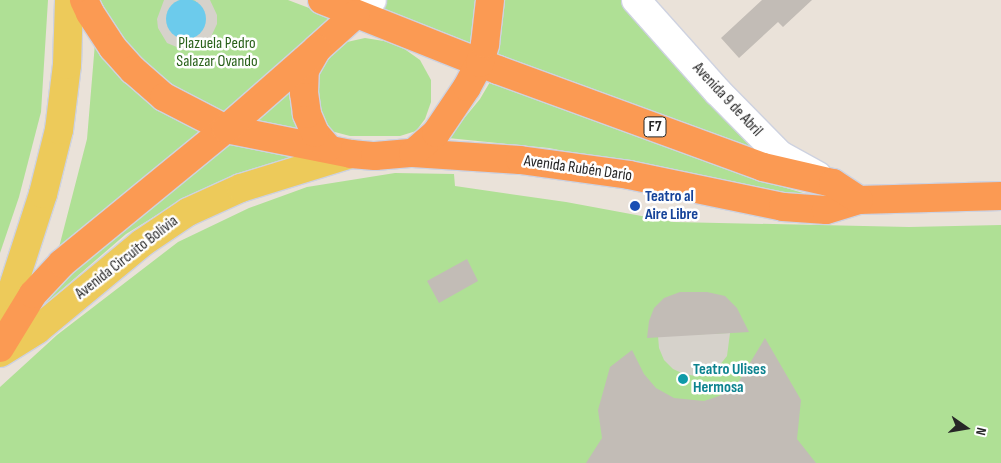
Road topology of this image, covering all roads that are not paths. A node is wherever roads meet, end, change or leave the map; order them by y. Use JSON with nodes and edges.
{"nodes":[{"id":1,"x":69,"y":0,"type":"edge"},
{"id":2,"x":84,"y":0,"type":"edge"},
{"id":3,"x":322,"y":0,"type":"edge"},
{"id":4,"x":490,"y":0,"type":"edge"},
{"id":5,"x":636,"y":0,"type":"edge"},
{"id":6,"x":364,"y":7,"type":"edge"},
{"id":7,"x":317,"y":49,"type":"junction"},
{"id":8,"x":480,"y":63,"type":"junction"},
{"id":9,"x":226,"y":130,"type":"junction"},
{"id":10,"x":339,"y":151,"type":"junction"},
{"id":11,"x":413,"y":153,"type":"junction"},
{"id":12,"x":833,"y":183,"type":"junction"},
{"id":13,"x":1001,"y":196,"type":"edge"},
{"id":14,"x":859,"y":200,"type":"junction"},
{"id":15,"x":0,"y":337,"type":"edge"},
{"id":16,"x":0,"y":348,"type":"edge"},
{"id":17,"x":0,"y":353,"type":"edge"}],
"edges":[{"from":1,"to":15,"type":"main road"},
{"from":2,"to":9,"type":"highway"},
{"from":3,"to":6,"type":"highway"},
{"from":4,"to":8,"type":"highway"},
{"from":5,"to":12,"type":"main road","name":"Avenida 9 de Abril","number":"F7"},
{"from":6,"to":7,"type":"highway"},
{"from":6,"to":8,"type":"highway","number":"F7"},
{"from":7,"to":9,"type":"highway"},
{"from":7,"to":10,"type":"highway"},
{"from":8,"to":11,"type":"highway"},
{"from":8,"to":12,"type":"highway","number":"F7"},
{"from":9,"to":10,"type":"highway"},
{"from":9,"to":16,"type":"highway"},
{"from":10,"to":11,"type":"highway"},
{"from":10,"to":17,"type":"main road","name":"Avenida Circuito Bolivia"},
{"from":11,"to":14,"type":"highway","name":"Avenida Rubén Darío"},
{"from":12,"to":14,"type":"highway","number":"F7"},
{"from":13,"to":14,"type":"highway","name":"Avenida Rubén Darío"}]}
